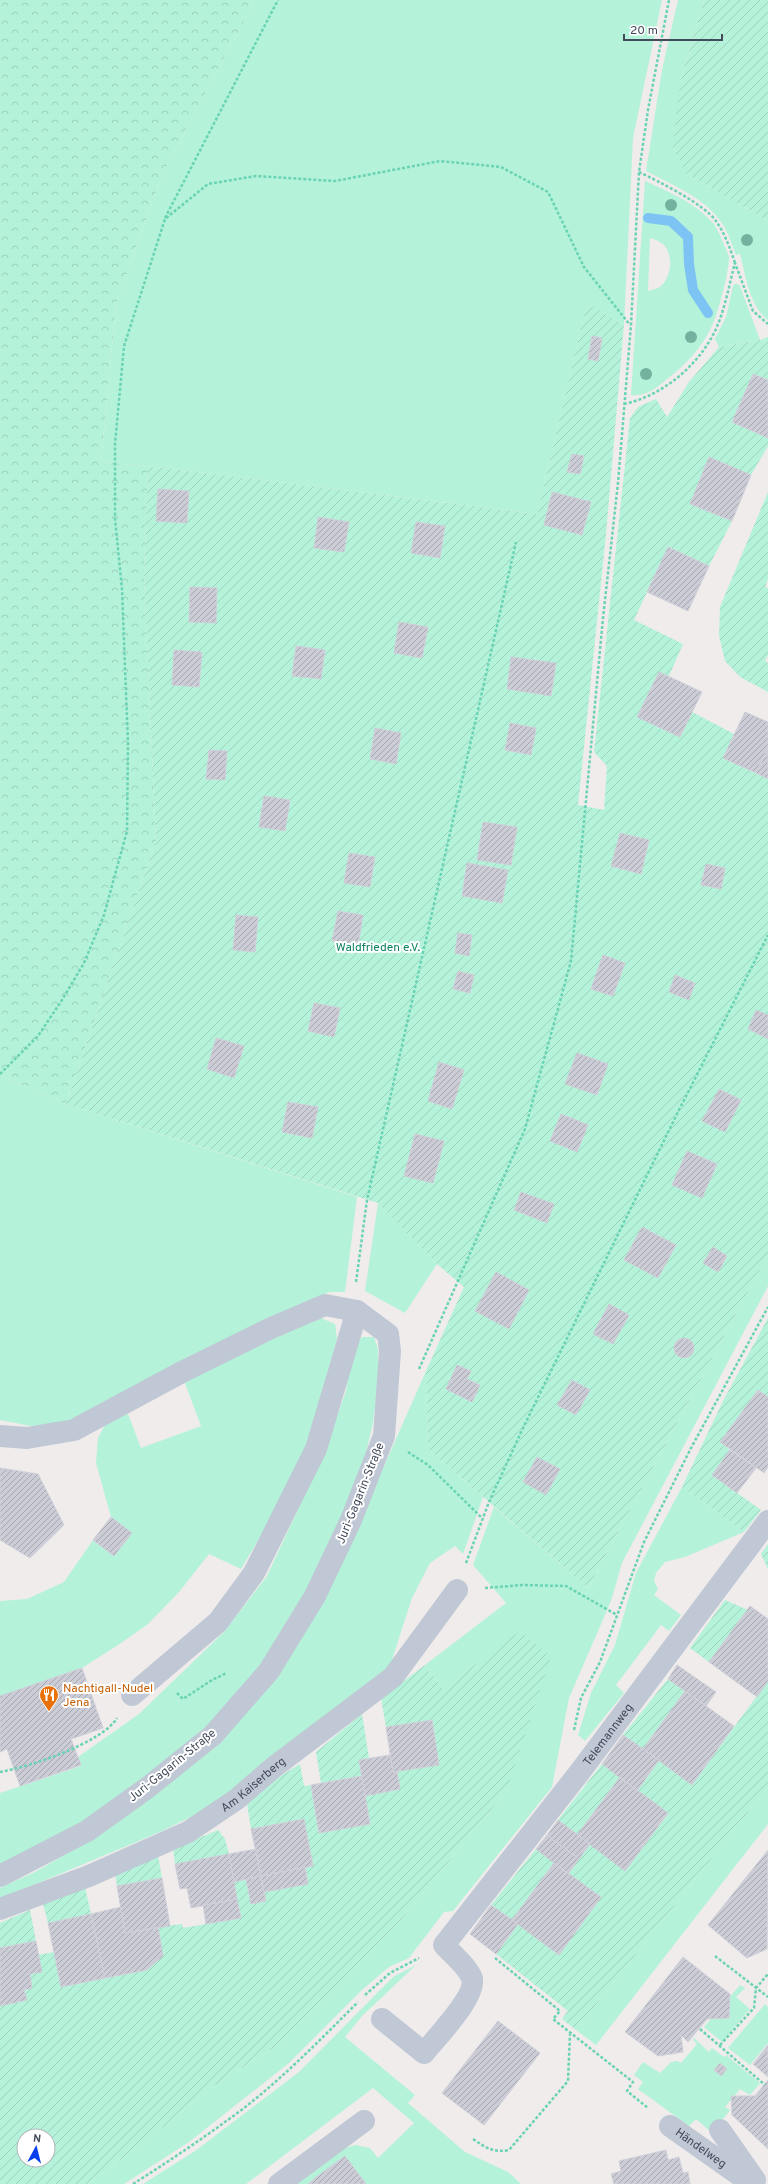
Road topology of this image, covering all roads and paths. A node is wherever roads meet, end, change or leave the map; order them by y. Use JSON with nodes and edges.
{"nodes":[{"id":1,"x":278,"y":0,"type":"edge"},
{"id":2,"x":669,"y":0,"type":"edge"},
{"id":3,"x":639,"y":172,"type":"junction"},
{"id":4,"x":165,"y":219,"type":"junction"},
{"id":5,"x":735,"y":263,"type":"junction"},
{"id":6,"x":768,"y":324,"type":"edge"},
{"id":7,"x":631,"y":325,"type":"junction"},
{"id":8,"x":624,"y":404,"type":"junction"},
{"id":9,"x":516,"y":542,"type":"dead end"},
{"id":10,"x":768,"y":935,"type":"edge"},
{"id":11,"x":0,"y":1074,"type":"edge"},
{"id":12,"x":768,"y":1306,"type":"edge"},
{"id":13,"x":357,"y":1311,"type":"junction"},
{"id":14,"x":417,"y":1374,"type":"dead end"},
{"id":15,"x":0,"y":1436,"type":"edge"},
{"id":16,"x":384,"y":1436,"type":"junction"},
{"id":17,"x":482,"y":1520,"type":"junction"},
{"id":18,"x":768,"y":1521,"type":"edge"},
{"id":19,"x":457,"y":1590,"type":"junction"},
{"id":20,"x":617,"y":1615,"type":"junction"},
{"id":21,"x":269,"y":1671,"type":"junction"},
{"id":22,"x":156,"y":1674,"type":"junction"},
{"id":23,"x":132,"y":1695,"type":"joint"},
{"id":24,"x":574,"y":1732,"type":"dead end"},
{"id":25,"x":0,"y":1772,"type":"edge"},
{"id":26,"x":0,"y":1876,"type":"edge"},
{"id":27,"x":0,"y":1909,"type":"edge"},
{"id":28,"x":444,"y":1946,"type":"junction"},
{"id":29,"x":715,"y":1956,"type":"dead end"},
{"id":30,"x":494,"y":1958,"type":"dead end"},
{"id":31,"x":768,"y":1974,"type":"edge"},
{"id":32,"x":756,"y":1988,"type":"junction"},
{"id":33,"x":768,"y":1998,"type":"edge"},
{"id":34,"x":382,"y":2019,"type":"dead end"},
{"id":35,"x":700,"y":2029,"type":"dead end"},
{"id":36,"x":570,"y":2033,"type":"junction"},
{"id":37,"x":720,"y":2045,"type":"junction"},
{"id":38,"x":765,"y":2085,"type":"dead end"},
{"id":39,"x":364,"y":2121,"type":"dead end"},
{"id":40,"x":670,"y":2126,"type":"joint"},
{"id":41,"x":720,"y":2130,"type":"dead end"},
{"id":42,"x":473,"y":2139,"type":"dead end"},
{"id":43,"x":133,"y":2184,"type":"edge"},
{"id":44,"x":280,"y":2184,"type":"edge"},
{"id":45,"x":752,"y":2184,"type":"edge"},
{"id":46,"x":759,"y":2184,"type":"edge"}],
"edges":[{"from":1,"to":4,"type":"path"},
{"from":2,"to":3,"type":"path"},
{"from":3,"to":5,"type":"path"},
{"from":3,"to":7,"type":"path"},
{"from":4,"to":7,"type":"path"},
{"from":4,"to":11,"type":"path"},
{"from":5,"to":6,"type":"path"},
{"from":5,"to":8,"type":"path"},
{"from":7,"to":8,"type":"path"},
{"from":8,"to":14,"type":"path"},
{"from":9,"to":13,"type":"path"},
{"from":10,"to":17,"type":"path"},
{"from":12,"to":20,"type":"path"},
{"from":13,"to":15,"type":"street","name":"Juri-Gagarin-Straße"},
{"from":13,"to":16,"type":"street","name":"Juri-Gagarin-Straße"},
{"from":13,"to":22,"type":"street"},
{"from":16,"to":17,"type":"path"},
{"from":16,"to":21,"type":"street","name":"Juri-Gagarin-Straße"},
{"from":17,"to":19,"type":"path"},
{"from":18,"to":28,"type":"street","name":"Telemannweg"},
{"from":19,"to":20,"type":"path"},
{"from":19,"to":27,"type":"street","name":"Am Kaiserberg"},
{"from":20,"to":24,"type":"path"},
{"from":21,"to":22,"type":"path"},
{"from":21,"to":26,"type":"street","name":"Juri-Gagarin-Straße"},
{"from":22,"to":23,"type":"street"},
{"from":23,"to":25,"type":"path"},
{"from":28,"to":34,"type":"street"},
{"from":28,"to":43,"type":"path"},
{"from":29,"to":32,"type":"path"},
{"from":30,"to":36,"type":"path"},
{"from":31,"to":32,"type":"path"},
{"from":32,"to":33,"type":"path"},
{"from":32,"to":37,"type":"path"},
{"from":35,"to":37,"type":"path"},
{"from":36,"to":40,"type":"path"},
{"from":36,"to":42,"type":"path"},
{"from":37,"to":38,"type":"path"},
{"from":39,"to":44,"type":"street"},
{"from":40,"to":45,"type":"street","name":"Händelweg"},
{"from":41,"to":46,"type":"street"}]}
